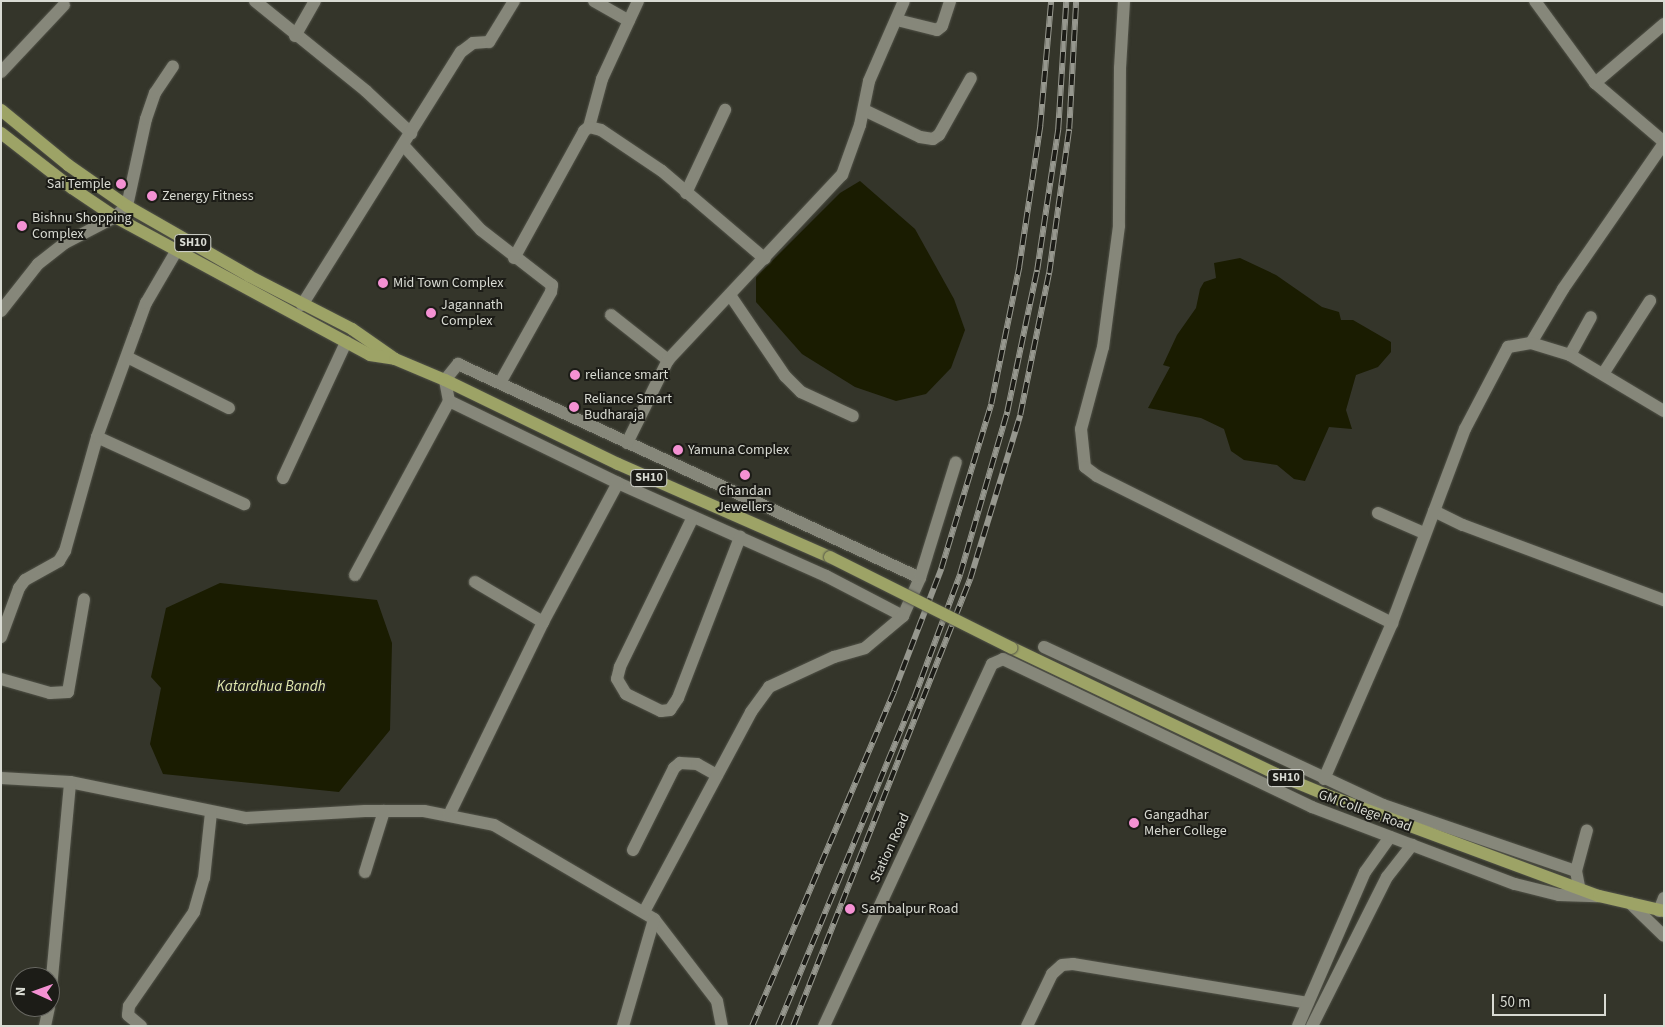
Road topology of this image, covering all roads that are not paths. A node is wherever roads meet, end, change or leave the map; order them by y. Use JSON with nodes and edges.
{"nodes":[{"id":1,"x":255,"y":1,"type":"edge"},
{"id":2,"x":315,"y":1,"type":"edge"},
{"id":3,"x":514,"y":1,"type":"edge"},
{"id":4,"x":594,"y":1,"type":"edge"},
{"id":5,"x":638,"y":1,"type":"edge"},
{"id":6,"x":904,"y":1,"type":"edge"},
{"id":7,"x":950,"y":1,"type":"edge"},
{"id":8,"x":1124,"y":1,"type":"edge"},
{"id":9,"x":1541,"y":3,"type":"edge"},
{"id":10,"x":64,"y":5,"type":"dead end"},
{"id":11,"x":896,"y":20,"type":"junction"},
{"id":12,"x":629,"y":21,"type":"junction"},
{"id":13,"x":1664,"y":24,"type":"edge"},
{"id":14,"x":295,"y":36,"type":"junction"},
{"id":15,"x":173,"y":66,"type":"dead end"},
{"id":16,"x":1,"y":72,"type":"edge"},
{"id":17,"x":971,"y":78,"type":"dead end"},
{"id":18,"x":1596,"y":83,"type":"junction"},
{"id":19,"x":1,"y":110,"type":"edge"},
{"id":20,"x":725,"y":110,"type":"dead end"},
{"id":21,"x":864,"y":110,"type":"junction"},
{"id":22,"x":589,"y":127,"type":"junction"},
{"id":23,"x":1,"y":133,"type":"edge"},
{"id":24,"x":411,"y":133,"type":"junction"},
{"id":25,"x":1664,"y":143,"type":"edge"},
{"id":26,"x":403,"y":145,"type":"junction"},
{"id":27,"x":686,"y":193,"type":"junction"},
{"id":28,"x":127,"y":206,"type":"junction"},
{"id":29,"x":115,"y":217,"type":"junction"},
{"id":30,"x":177,"y":250,"type":"junction"},
{"id":31,"x":514,"y":258,"type":"junction"},
{"id":32,"x":765,"y":259,"type":"junction"},
{"id":33,"x":730,"y":295,"type":"junction"},
{"id":34,"x":1650,"y":301,"type":"dead end"},
{"id":35,"x":302,"y":304,"type":"junction"},
{"id":36,"x":1,"y":311,"type":"edge"},
{"id":37,"x":611,"y":315,"type":"dead end"},
{"id":38,"x":1591,"y":317,"type":"dead end"},
{"id":39,"x":346,"y":342,"type":"junction"},
{"id":40,"x":1531,"y":344,"type":"junction"},
{"id":41,"x":1570,"y":355,"type":"junction"},
{"id":42,"x":127,"y":357,"type":"junction"},
{"id":43,"x":395,"y":359,"type":"junction"},
{"id":44,"x":668,"y":360,"type":"junction"},
{"id":45,"x":1603,"y":374,"type":"junction"},
{"id":46,"x":445,"y":380,"type":"junction"},
{"id":47,"x":500,"y":383,"type":"junction"},
{"id":48,"x":449,"y":401,"type":"junction"},
{"id":49,"x":229,"y":408,"type":"dead end"},
{"id":50,"x":1664,"y":411,"type":"edge"},
{"id":51,"x":853,"y":416,"type":"dead end"},
{"id":52,"x":98,"y":438,"type":"junction"},
{"id":53,"x":627,"y":443,"type":"junction"},
{"id":54,"x":956,"y":462,"type":"dead end"},
{"id":55,"x":283,"y":478,"type":"dead end"},
{"id":56,"x":618,"y":483,"type":"junction"},
{"id":57,"x":244,"y":504,"type":"dead end"},
{"id":58,"x":1434,"y":511,"type":"junction"},
{"id":59,"x":1378,"y":513,"type":"dead end"},
{"id":60,"x":693,"y":517,"type":"junction"},
{"id":61,"x":1424,"y":533,"type":"junction"},
{"id":62,"x":740,"y":537,"type":"junction"},
{"id":63,"x":355,"y":575,"type":"dead end"},
{"id":64,"x":920,"y":578,"type":"junction"},
{"id":65,"x":475,"y":582,"type":"dead end"},
{"id":66,"x":84,"y":599,"type":"dead end"},
{"id":67,"x":1664,"y":600,"type":"edge"},
{"id":68,"x":903,"y":616,"type":"junction"},
{"id":69,"x":543,"y":622,"type":"junction"},
{"id":70,"x":1392,"y":622,"type":"junction"},
{"id":71,"x":1,"y":637,"type":"edge"},
{"id":72,"x":1044,"y":647,"type":"dead end"},
{"id":73,"x":996,"y":660,"type":"joint"},
{"id":74,"x":1,"y":679,"type":"edge"},
{"id":75,"x":718,"y":776,"type":"junction"},
{"id":76,"x":1,"y":778,"type":"edge"},
{"id":77,"x":1324,"y":779,"type":"junction"},
{"id":78,"x":70,"y":782,"type":"junction"},
{"id":79,"x":384,"y":811,"type":"junction"},
{"id":80,"x":211,"y":813,"type":"junction"},
{"id":81,"x":449,"y":815,"type":"junction"},
{"id":82,"x":1588,"y":830,"type":"dead end"},
{"id":83,"x":1390,"y":837,"type":"junction"},
{"id":84,"x":1412,"y":845,"type":"junction"},
{"id":85,"x":633,"y":850,"type":"dead end"},
{"id":86,"x":1576,"y":871,"type":"junction"},
{"id":87,"x":364,"y":872,"type":"dead end"},
{"id":88,"x":1576,"y":886,"type":"junction"},
{"id":89,"x":1599,"y":896,"type":"junction"},
{"id":90,"x":1664,"y":898,"type":"edge"},
{"id":91,"x":1630,"y":904,"type":"junction"},
{"id":92,"x":1661,"y":911,"type":"edge"},
{"id":93,"x":649,"y":915,"type":"junction"},
{"id":94,"x":1664,"y":936,"type":"edge"},
{"id":95,"x":53,"y":967,"type":"edge"},
{"id":96,"x":1308,"y":1003,"type":"junction"},
{"id":97,"x":135,"y":1024,"type":"edge"},
{"id":98,"x":623,"y":1026,"type":"edge"},
{"id":99,"x":722,"y":1026,"type":"edge"},
{"id":100,"x":824,"y":1026,"type":"edge"},
{"id":101,"x":1027,"y":1026,"type":"edge"},
{"id":102,"x":1298,"y":1026,"type":"edge"},
{"id":103,"x":1312,"y":1026,"type":"edge"}],
"edges":[{"from":1,"to":14,"type":"street"},
{"from":2,"to":14,"type":"street"},
{"from":3,"to":24,"type":"street"},
{"from":4,"to":12,"type":"street"},
{"from":5,"to":12,"type":"street"},
{"from":6,"to":11,"type":"street"},
{"from":7,"to":11,"type":"street"},
{"from":8,"to":70,"type":"street"},
{"from":9,"to":18,"type":"street"},
{"from":10,"to":16,"type":"street"},
{"from":11,"to":21,"type":"street"},
{"from":12,"to":22,"type":"street"},
{"from":13,"to":18,"type":"street"},
{"from":14,"to":24,"type":"street"},
{"from":15,"to":28,"type":"street"},
{"from":17,"to":21,"type":"street"},
{"from":18,"to":25,"type":"street"},
{"from":19,"to":28,"type":"main road","number":"SH10"},
{"from":20,"to":27,"type":"street"},
{"from":21,"to":32,"type":"street"},
{"from":22,"to":27,"type":"street"},
{"from":22,"to":31,"type":"street"},
{"from":23,"to":29,"type":"main road","number":"SH10"},
{"from":24,"to":26,"type":"street"},
{"from":25,"to":40,"type":"street"},
{"from":26,"to":31,"type":"street"},
{"from":26,"to":35,"type":"street"},
{"from":27,"to":32,"type":"street"},
{"from":28,"to":29,"type":"street"},
{"from":28,"to":35,"type":"main road","number":"SH10"},
{"from":29,"to":30,"type":"main road","number":"SH10"},
{"from":29,"to":36,"type":"street"},
{"from":30,"to":39,"type":"main road","number":"SH10"},
{"from":30,"to":42,"type":"street"},
{"from":31,"to":47,"type":"street"},
{"from":32,"to":33,"type":"street"},
{"from":33,"to":44,"type":"street"},
{"from":33,"to":51,"type":"street"},
{"from":34,"to":45,"type":"street"},
{"from":35,"to":43,"type":"main road","number":"SH10"},
{"from":37,"to":44,"type":"street"},
{"from":38,"to":41,"type":"street"},
{"from":39,"to":43,"type":"main road","number":"SH10"},
{"from":39,"to":55,"type":"street"},
{"from":40,"to":41,"type":"street"},
{"from":40,"to":58,"type":"street"},
{"from":41,"to":45,"type":"street"},
{"from":42,"to":49,"type":"street"},
{"from":42,"to":52,"type":"street"},
{"from":43,"to":46,"type":"main road","number":"SH10"},
{"from":44,"to":53,"type":"street"},
{"from":45,"to":50,"type":"street"},
{"from":46,"to":47,"type":"street"},
{"from":46,"to":48,"type":"street"},
{"from":46,"to":88,"type":"main road","number":"SH10","bridge":true},
{"from":47,"to":53,"type":"street"},
{"from":48,"to":56,"type":"street"},
{"from":48,"to":63,"type":"street"},
{"from":52,"to":57,"type":"street"},
{"from":52,"to":71,"type":"street"},
{"from":53,"to":64,"type":"street"},
{"from":54,"to":64,"type":"street"},
{"from":56,"to":60,"type":"street"},
{"from":56,"to":69,"type":"street"},
{"from":58,"to":61,"type":"street"},
{"from":58,"to":67,"type":"street"},
{"from":59,"to":61,"type":"street"},
{"from":60,"to":62,"type":"street"},
{"from":60,"to":62,"type":"street"},
{"from":61,"to":70,"type":"street"},
{"from":62,"to":68,"type":"street"},
{"from":64,"to":68,"type":"street"},
{"from":65,"to":69,"type":"street"},
{"from":66,"to":74,"type":"street"},
{"from":68,"to":75,"type":"street"},
{"from":69,"to":81,"type":"street"},
{"from":70,"to":77,"type":"street"},
{"from":72,"to":77,"type":"street"},
{"from":73,"to":83,"type":"street","name":"GM College Road"},
{"from":73,"to":100,"type":"street","name":"Station Road"},
{"from":75,"to":85,"type":"street"},
{"from":75,"to":93,"type":"street"},
{"from":76,"to":78,"type":"street"},
{"from":77,"to":86,"type":"street"},
{"from":78,"to":80,"type":"street"},
{"from":78,"to":95,"type":"street"},
{"from":79,"to":80,"type":"street"},
{"from":79,"to":81,"type":"street"},
{"from":79,"to":87,"type":"street"},
{"from":80,"to":97,"type":"street"},
{"from":81,"to":93,"type":"street"},
{"from":82,"to":86,"type":"street"},
{"from":83,"to":84,"type":"street","name":"GM College Road"},
{"from":83,"to":96,"type":"street"},
{"from":84,"to":89,"type":"street","name":"GM College Road"},
{"from":84,"to":103,"type":"street"},
{"from":86,"to":88,"type":"street"},
{"from":88,"to":89,"type":"main road","number":"SH10"},
{"from":89,"to":91,"type":"main road","number":"SH10"},
{"from":90,"to":92,"type":"street"},
{"from":91,"to":92,"type":"main road","number":"SH10"},
{"from":91,"to":94,"type":"street"},
{"from":93,"to":98,"type":"street"},
{"from":93,"to":99,"type":"street"},
{"from":96,"to":101,"type":"street"},
{"from":96,"to":102,"type":"street"}]}
